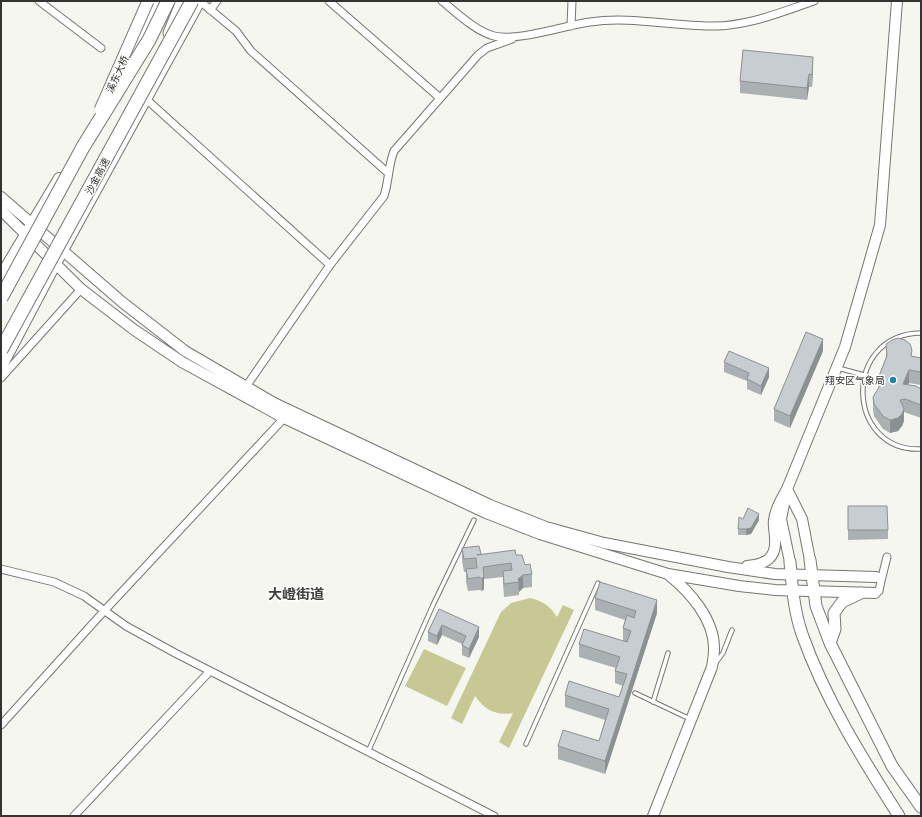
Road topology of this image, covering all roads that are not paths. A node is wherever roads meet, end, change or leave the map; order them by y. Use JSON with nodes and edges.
{"nodes":[{"id":1,"x":39,"y":1,"type":"edge"},
{"id":2,"x":148,"y":1,"type":"edge"},
{"id":3,"x":159,"y":1,"type":"edge"},
{"id":4,"x":168,"y":1,"type":"edge"},
{"id":5,"x":182,"y":1,"type":"edge"},
{"id":6,"x":192,"y":1,"type":"edge"},
{"id":7,"x":200,"y":1,"type":"edge"},
{"id":8,"x":217,"y":1,"type":"edge"},
{"id":9,"x":329,"y":1,"type":"edge"},
{"id":10,"x":442,"y":1,"type":"edge"},
{"id":11,"x":572,"y":1,"type":"edge"},
{"id":12,"x":814,"y":1,"type":"edge"},
{"id":13,"x":897,"y":1,"type":"edge"},
{"id":14,"x":800,"y":3,"type":"edge"},
{"id":15,"x":210,"y":10,"type":"junction"},
{"id":16,"x":570,"y":26,"type":"junction"},
{"id":17,"x":482,"y":30,"type":"junction"},
{"id":18,"x":531,"y":33,"type":"junction"},
{"id":19,"x":101,"y":48,"type":"dead end"},
{"id":20,"x":487,"y":48,"type":"junction"},
{"id":21,"x":144,"y":95,"type":"junction"},
{"id":22,"x":440,"y":98,"type":"junction"},
{"id":23,"x":83,"y":147,"type":"junction"},
{"id":24,"x":388,"y":173,"type":"junction"},
{"id":25,"x":1,"y":197,"type":"edge"},
{"id":26,"x":1,"y":210,"type":"edge"},
{"id":27,"x":31,"y":225,"type":"junction"},
{"id":28,"x":25,"y":234,"type":"junction"},
{"id":29,"x":62,"y":252,"type":"junction"},
{"id":30,"x":55,"y":265,"type":"junction"},
{"id":31,"x":330,"y":265,"type":"junction"},
{"id":32,"x":1,"y":275,"type":"edge"},
{"id":33,"x":80,"y":289,"type":"junction"},
{"id":34,"x":1,"y":298,"type":"edge"},
{"id":35,"x":921,"y":333,"type":"edge"},
{"id":36,"x":1,"y":350,"type":"edge"},
{"id":37,"x":1,"y":368,"type":"edge"},
{"id":38,"x":837,"y":368,"type":"junction"},
{"id":39,"x":864,"y":375,"type":"junction"},
{"id":40,"x":1,"y":378,"type":"edge"},
{"id":41,"x":245,"y":388,"type":"junction"},
{"id":42,"x":287,"y":415,"type":"junction"},
{"id":43,"x":921,"y":449,"type":"edge"},
{"id":44,"x":787,"y":488,"type":"junction"},
{"id":45,"x":474,"y":520,"type":"dead end"},
{"id":46,"x":887,"y":557,"type":"dead end"},
{"id":47,"x":810,"y":560,"type":"joint"},
{"id":48,"x":790,"y":562,"type":"joint"},
{"id":49,"x":728,"y":567,"type":"junction"},
{"id":50,"x":1,"y":569,"type":"edge"},
{"id":51,"x":668,"y":574,"type":"junction"},
{"id":52,"x":791,"y":575,"type":"junction"},
{"id":53,"x":812,"y":575,"type":"junction"},
{"id":54,"x":878,"y":579,"type":"junction"},
{"id":55,"x":598,"y":583,"type":"edge"},
{"id":56,"x":793,"y":592,"type":"junction"},
{"id":57,"x":814,"y":592,"type":"junction"},
{"id":58,"x":861,"y":593,"type":"junction"},
{"id":59,"x":875,"y":593,"type":"joint"},
{"id":60,"x":105,"y":610,"type":"junction"},
{"id":61,"x":732,"y":630,"type":"dead end"},
{"id":62,"x":830,"y":643,"type":"junction"},
{"id":63,"x":668,"y":653,"type":"dead end"},
{"id":64,"x":712,"y":666,"type":"junction"},
{"id":65,"x":210,"y":671,"type":"junction"},
{"id":66,"x":635,"y":693,"type":"dead end"},
{"id":67,"x":653,"y":702,"type":"junction"},
{"id":68,"x":691,"y":720,"type":"junction"},
{"id":69,"x":1,"y":725,"type":"edge"},
{"id":70,"x":526,"y":744,"type":"dead end"},
{"id":71,"x":368,"y":752,"type":"junction"},
{"id":72,"x":921,"y":807,"type":"edge"},
{"id":73,"x":74,"y":816,"type":"edge"},
{"id":74,"x":494,"y":816,"type":"edge"},
{"id":75,"x":653,"y":816,"type":"edge"},
{"id":76,"x":899,"y":816,"type":"edge"}],
"edges":[{"from":1,"to":19,"type":"street"},
{"from":2,"to":23,"type":"main road","name":"溪东大桥","bridge":true},
{"from":3,"to":27,"type":"main road"},
{"from":4,"to":23,"type":"highway","bridge":true},
{"from":5,"to":21,"type":"main road","bridge":true},
{"from":6,"to":21,"type":"highway","name":"沙金高速","bridge":true},
{"from":7,"to":15,"type":"street"},
{"from":7,"to":21,"type":"main road"},
{"from":8,"to":15,"type":"street"},
{"from":9,"to":22,"type":"street"},
{"from":10,"to":17,"type":"street"},
{"from":11,"to":16,"type":"street"},
{"from":12,"to":14,"type":"street"},
{"from":13,"to":38,"type":"main road"},
{"from":14,"to":16,"type":"street"},
{"from":15,"to":24,"type":"street"},
{"from":16,"to":18,"type":"street"},
{"from":17,"to":18,"type":"street"},
{"from":17,"to":20,"type":"street"},
{"from":18,"to":20,"type":"street"},
{"from":20,"to":22,"type":"street"},
{"from":21,"to":29,"type":"main road"},
{"from":21,"to":31,"type":"street"},
{"from":21,"to":36,"type":"highway","name":"沙金高速","bridge":true},
{"from":22,"to":24,"type":"street"},
{"from":23,"to":34,"type":"highway","bridge":true},
{"from":24,"to":31,"type":"street"},
{"from":25,"to":27,"type":"main road"},
{"from":26,"to":28,"type":"main road"},
{"from":27,"to":28,"type":"main road"},
{"from":27,"to":29,"type":"main road"},
{"from":28,"to":30,"type":"main road"},
{"from":28,"to":32,"type":"main road"},
{"from":29,"to":30,"type":"main road"},
{"from":29,"to":41,"type":"main road"},
{"from":30,"to":33,"type":"main road"},
{"from":30,"to":37,"type":"main road"},
{"from":31,"to":41,"type":"street"},
{"from":33,"to":40,"type":"street"},
{"from":33,"to":42,"type":"main road"},
{"from":35,"to":39,"type":"lane"},
{"from":38,"to":39,"type":"lane"},
{"from":38,"to":44,"type":"main road"},
{"from":39,"to":43,"type":"lane"},
{"from":41,"to":42,"type":"main road"},
{"from":42,"to":49,"type":"main road"},
{"from":42,"to":51,"type":"main road"},
{"from":42,"to":60,"type":"street"},
{"from":44,"to":47,"type":"main road"},
{"from":44,"to":48,"type":"main road"},
{"from":44,"to":49,"type":"main road"},
{"from":45,"to":71,"type":"lane"},
{"from":46,"to":54,"type":"street"},
{"from":47,"to":53,"type":"main road"},
{"from":48,"to":52,"type":"main road"},
{"from":49,"to":52,"type":"main road"},
{"from":50,"to":60,"type":"street"},
{"from":51,"to":56,"type":"main road"},
{"from":51,"to":64,"type":"main road"},
{"from":52,"to":53,"type":"main road"},
{"from":52,"to":56,"type":"main road"},
{"from":53,"to":54,"type":"main road"},
{"from":53,"to":57,"type":"main road"},
{"from":54,"to":59,"type":"street"},
{"from":55,"to":70,"type":"lane"},
{"from":56,"to":57,"type":"main road"},
{"from":56,"to":76,"type":"main road"},
{"from":57,"to":58,"type":"main road"},
{"from":57,"to":62,"type":"main road"},
{"from":58,"to":59,"type":"main road"},
{"from":58,"to":62,"type":"main road"},
{"from":60,"to":65,"type":"street"},
{"from":60,"to":69,"type":"street"},
{"from":61,"to":64,"type":"lane"},
{"from":62,"to":72,"type":"main road"},
{"from":63,"to":67,"type":"lane"},
{"from":64,"to":68,"type":"main road"},
{"from":65,"to":71,"type":"street"},
{"from":65,"to":73,"type":"street"},
{"from":66,"to":67,"type":"lane"},
{"from":67,"to":68,"type":"lane"},
{"from":68,"to":75,"type":"main road"},
{"from":71,"to":74,"type":"street"}]}
